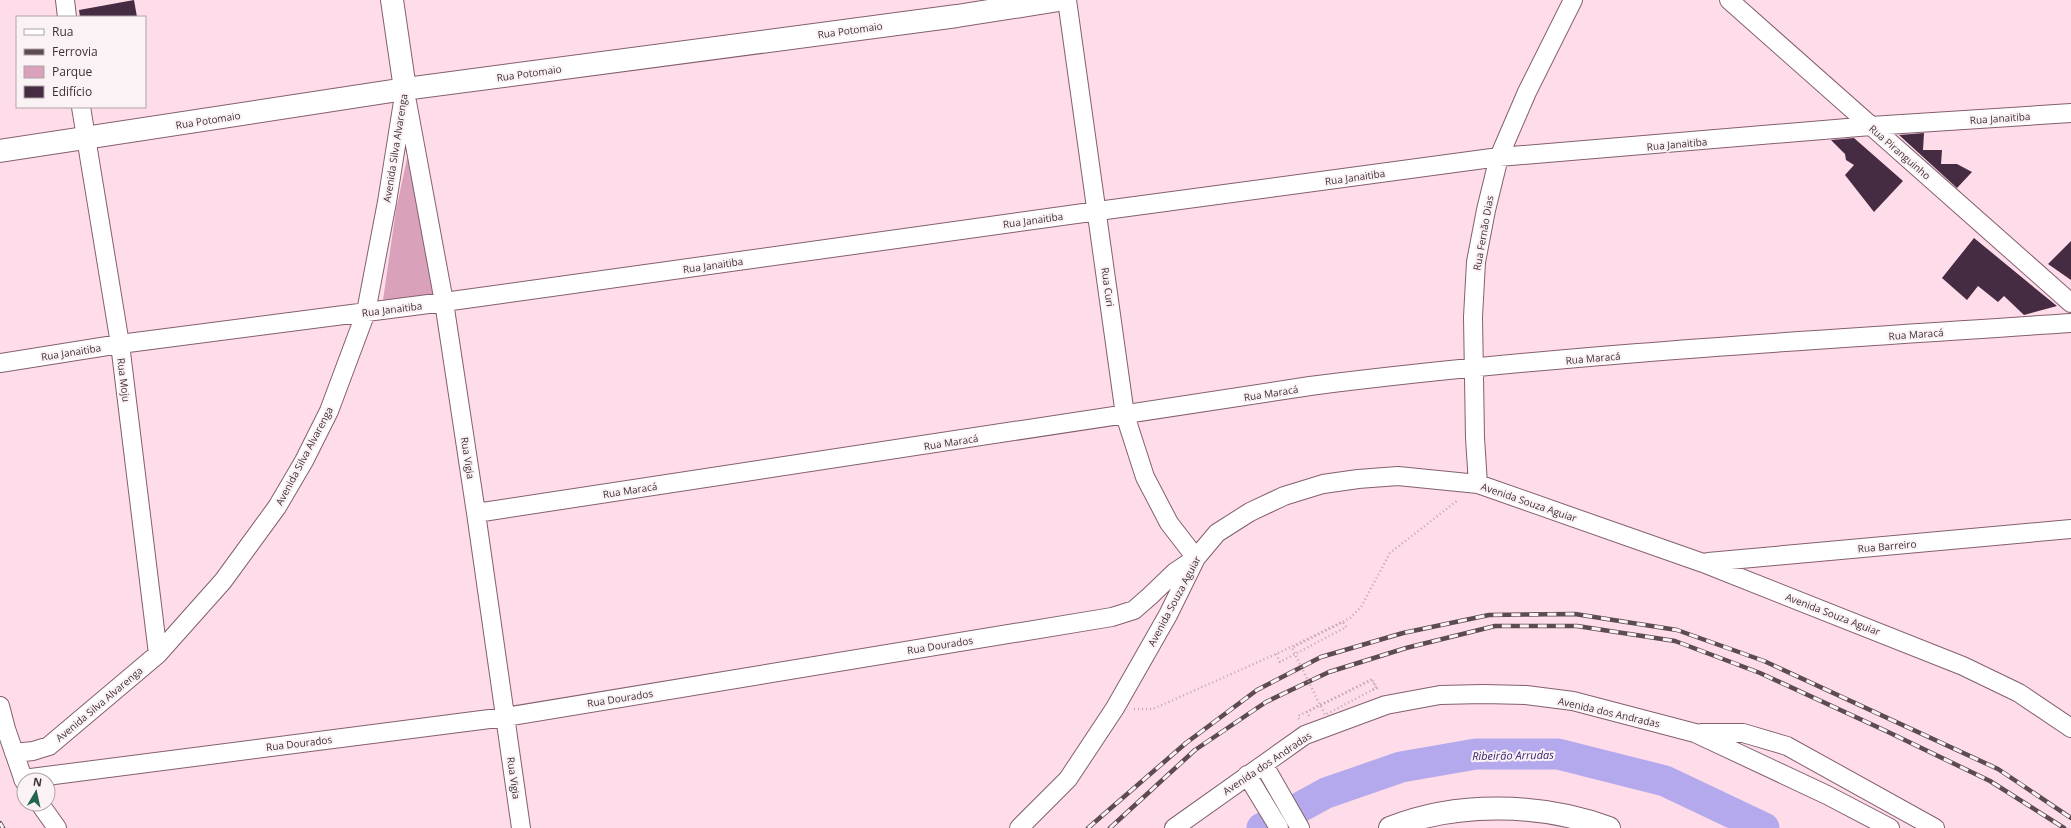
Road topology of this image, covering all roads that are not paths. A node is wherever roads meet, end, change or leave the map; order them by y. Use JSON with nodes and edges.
{"nodes":[{"id":1,"x":65,"y":0,"type":"edge"},
{"id":2,"x":392,"y":0,"type":"edge"},
{"id":3,"x":1059,"y":0,"type":"edge"},
{"id":4,"x":1067,"y":0,"type":"edge"},
{"id":5,"x":1574,"y":0,"type":"edge"},
{"id":6,"x":1729,"y":0,"type":"edge"},
{"id":7,"x":67,"y":16,"type":"edge"},
{"id":8,"x":405,"y":89,"type":"junction"},
{"id":9,"x":81,"y":108,"type":"edge"},
{"id":10,"x":2071,"y":113,"type":"edge"},
{"id":11,"x":1871,"y":126,"type":"junction"},
{"id":12,"x":86,"y":139,"type":"junction"},
{"id":13,"x":0,"y":151,"type":"edge"},
{"id":14,"x":1499,"y":157,"type":"junction"},
{"id":15,"x":1098,"y":211,"type":"junction"},
{"id":16,"x":444,"y":302,"type":"junction"},
{"id":17,"x":2071,"y":303,"type":"edge"},
{"id":18,"x":366,"y":312,"type":"junction"},
{"id":19,"x":2071,"y":323,"type":"edge"},
{"id":20,"x":120,"y":344,"type":"junction"},
{"id":21,"x":0,"y":363,"type":"edge"},
{"id":22,"x":1473,"y":368,"type":"junction"},
{"id":23,"x":1125,"y":415,"type":"junction"},
{"id":24,"x":1478,"y":484,"type":"junction"},
{"id":25,"x":476,"y":513,"type":"junction"},
{"id":26,"x":2071,"y":529,"type":"edge"},
{"id":27,"x":1196,"y":558,"type":"junction"},
{"id":28,"x":1703,"y":563,"type":"junction"},
{"id":29,"x":158,"y":654,"type":"junction"},
{"id":30,"x":0,"y":706,"type":"edge"},
{"id":31,"x":505,"y":717,"type":"junction"},
{"id":32,"x":2071,"y":728,"type":"edge"},
{"id":33,"x":1695,"y":733,"type":"junction"},
{"id":34,"x":14,"y":753,"type":"junction"},
{"id":35,"x":21,"y":772,"type":"edge"},
{"id":36,"x":1268,"y":772,"type":"junction"},
{"id":37,"x":56,"y":776,"type":"edge"},
{"id":38,"x":1251,"y":781,"type":"junction"},
{"id":39,"x":46,"y":812,"type":"edge"},
{"id":40,"x":57,"y":828,"type":"edge"},
{"id":41,"x":521,"y":828,"type":"edge"},
{"id":42,"x":1019,"y":828,"type":"edge"},
{"id":43,"x":1174,"y":828,"type":"edge"},
{"id":44,"x":1279,"y":828,"type":"edge"},
{"id":45,"x":1300,"y":828,"type":"edge"},
{"id":46,"x":1390,"y":828,"type":"edge"},
{"id":47,"x":1609,"y":828,"type":"edge"},
{"id":48,"x":1890,"y":828,"type":"edge"},
{"id":49,"x":1935,"y":828,"type":"edge"}],
"edges":[{"from":1,"to":7,"type":"street"},
{"from":2,"to":8,"type":"street","name":"Avenida Silva Alvarenga"},
{"from":3,"to":8,"type":"street","name":"Rua Potomaio"},
{"from":4,"to":15,"type":"street","name":"Rua Curi"},
{"from":5,"to":14,"type":"street","name":"Rua Fernão Dias"},
{"from":6,"to":11,"type":"street","name":"Rua Piranguinho"},
{"from":8,"to":12,"type":"street","name":"Rua Potomaio"},
{"from":8,"to":16,"type":"street","name":"Rua Vigia"},
{"from":8,"to":18,"type":"street","name":"Avenida Silva Alvarenga"},
{"from":9,"to":12,"type":"street","name":"Rua Moju"},
{"from":10,"to":11,"type":"street","name":"Rua Janaitiba"},
{"from":11,"to":14,"type":"street","name":"Rua Janaitiba"},
{"from":11,"to":17,"type":"street","name":"Rua Piranguinho"},
{"from":12,"to":13,"type":"street","name":"Rua Potomaio"},
{"from":12,"to":20,"type":"street","name":"Rua Moju"},
{"from":14,"to":15,"type":"street","name":"Rua Janaitiba"},
{"from":14,"to":22,"type":"street","name":"Rua Fernão Dias"},
{"from":15,"to":16,"type":"street","name":"Rua Janaitiba"},
{"from":15,"to":23,"type":"street","name":"Rua Curi"},
{"from":16,"to":18,"type":"street","name":"Rua Janaitiba"},
{"from":16,"to":25,"type":"street","name":"Rua Vigia"},
{"from":18,"to":20,"type":"street","name":"Rua Janaitiba"},
{"from":18,"to":29,"type":"street","name":"Avenida Silva Alvarenga"},
{"from":19,"to":22,"type":"street","name":"Rua Maracá"},
{"from":20,"to":21,"type":"street","name":"Rua Janaitiba"},
{"from":20,"to":29,"type":"street","name":"Rua Moju"},
{"from":22,"to":23,"type":"street","name":"Rua Maracá"},
{"from":22,"to":24,"type":"street","name":"Rua Fernão Dias"},
{"from":23,"to":25,"type":"street","name":"Rua Maracá"},
{"from":23,"to":27,"type":"street","name":"Rua Curi"},
{"from":24,"to":27,"type":"street","name":"Avenida Souza Aguiar"},
{"from":24,"to":28,"type":"street","name":"Avenida Souza Aguiar"},
{"from":25,"to":31,"type":"street","name":"Rua Vigia"},
{"from":26,"to":28,"type":"street","name":"Rua Barreiro"},
{"from":27,"to":31,"type":"street","name":"Rua Dourados"},
{"from":27,"to":42,"type":"street","name":"Avenida Souza Aguiar"},
{"from":28,"to":32,"type":"street","name":"Avenida Souza Aguiar"},
{"from":29,"to":34,"type":"street","name":"Avenida Silva Alvarenga"},
{"from":30,"to":34,"type":"street"},
{"from":31,"to":37,"type":"street","name":"Rua Dourados"},
{"from":31,"to":41,"type":"street","name":"Rua Vigia"},
{"from":33,"to":36,"type":"street","name":"Avenida dos Andradas"},
{"from":33,"to":48,"type":"street","name":"Avenida dos Andradas"},
{"from":33,"to":49,"type":"street"},
{"from":34,"to":35,"type":"street"},
{"from":36,"to":38,"type":"street","name":"Avenida dos Andradas"},
{"from":36,"to":45,"type":"street"},
{"from":38,"to":43,"type":"street","name":"Avenida dos Andradas"},
{"from":38,"to":44,"type":"street"},
{"from":39,"to":40,"type":"street"},
{"from":46,"to":47,"type":"street"}]}
